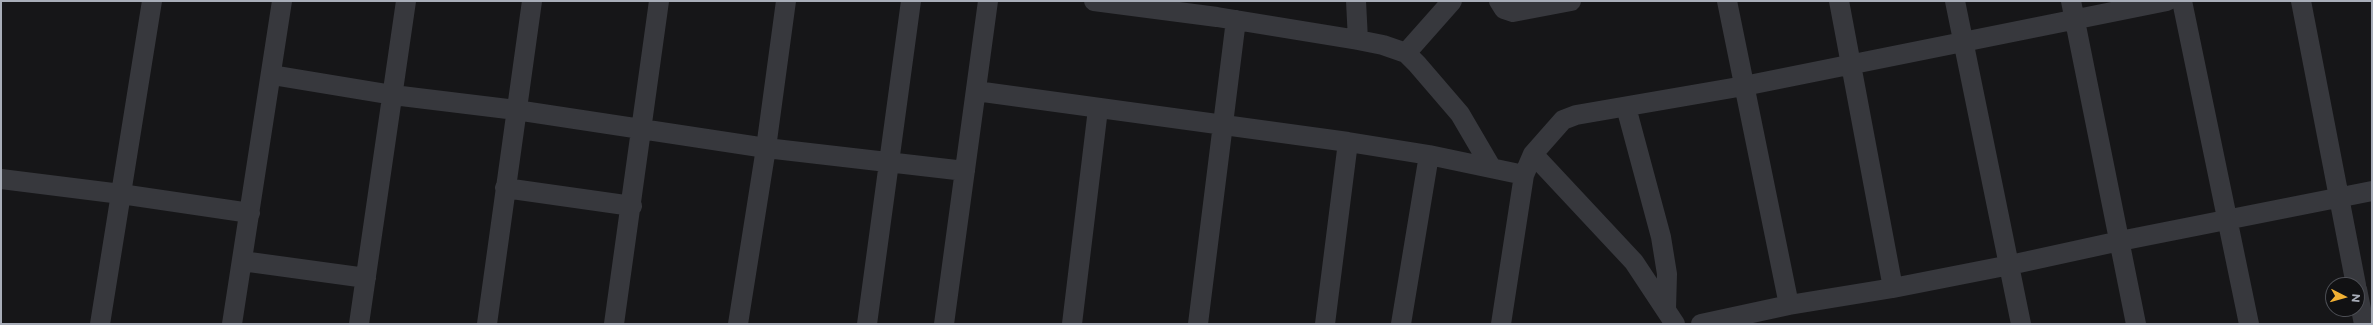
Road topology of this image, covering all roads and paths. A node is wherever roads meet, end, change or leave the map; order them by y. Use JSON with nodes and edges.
{"nodes":[{"id":1,"x":152,"y":1,"type":"edge"},
{"id":2,"x":282,"y":1,"type":"edge"},
{"id":3,"x":406,"y":1,"type":"edge"},
{"id":4,"x":532,"y":1,"type":"edge"},
{"id":5,"x":659,"y":1,"type":"edge"},
{"id":6,"x":786,"y":1,"type":"edge"},
{"id":7,"x":911,"y":1,"type":"edge"},
{"id":8,"x":988,"y":1,"type":"edge"},
{"id":9,"x":1094,"y":1,"type":"edge"},
{"id":10,"x":1356,"y":1,"type":"edge"},
{"id":11,"x":1452,"y":1,"type":"edge"},
{"id":12,"x":1498,"y":1,"type":"edge"},
{"id":13,"x":1571,"y":1,"type":"edge"},
{"id":14,"x":1727,"y":1,"type":"edge"},
{"id":15,"x":1839,"y":1,"type":"edge"},
{"id":16,"x":1955,"y":1,"type":"edge"},
{"id":17,"x":2166,"y":1,"type":"edge"},
{"id":18,"x":2182,"y":1,"type":"edge"},
{"id":19,"x":2301,"y":1,"type":"edge"},
{"id":20,"x":1127,"y":3,"type":"edge"},
{"id":21,"x":2073,"y":10,"type":"edge"},
{"id":22,"x":1224,"y":13,"type":"edge"},
{"id":23,"x":1358,"y":40,"type":"junction"},
{"id":24,"x":1963,"y":41,"type":"junction"},
{"id":25,"x":1406,"y":53,"type":"junction"},
{"id":26,"x":1852,"y":64,"type":"junction"},
{"id":27,"x":272,"y":75,"type":"junction"},
{"id":28,"x":1744,"y":86,"type":"junction"},
{"id":29,"x":976,"y":91,"type":"junction"},
{"id":30,"x":393,"y":96,"type":"junction"},
{"id":31,"x":1626,"y":107,"type":"junction"},
{"id":32,"x":1098,"y":109,"type":"junction"},
{"id":33,"x":516,"y":110,"type":"junction"},
{"id":34,"x":1221,"y":123,"type":"junction"},
{"id":35,"x":643,"y":129,"type":"junction"},
{"id":36,"x":1348,"y":142,"type":"junction"},
{"id":37,"x":766,"y":148,"type":"junction"},
{"id":38,"x":1533,"y":154,"type":"junction"},
{"id":39,"x":1429,"y":155,"type":"junction"},
{"id":40,"x":889,"y":162,"type":"junction"},
{"id":41,"x":1491,"y":167,"type":"junction"},
{"id":42,"x":964,"y":171,"type":"junction"},
{"id":43,"x":1524,"y":175,"type":"junction"},
{"id":44,"x":1,"y":179,"type":"edge"},
{"id":45,"x":505,"y":188,"type":"junction"},
{"id":46,"x":2372,"y":191,"type":"edge"},
{"id":47,"x":121,"y":194,"type":"junction"},
{"id":48,"x":2338,"y":197,"type":"junction"},
{"id":49,"x":632,"y":206,"type":"junction"},
{"id":50,"x":250,"y":213,"type":"junction"},
{"id":51,"x":2228,"y":219,"type":"junction"},
{"id":52,"x":2120,"y":241,"type":"junction"},
{"id":53,"x":242,"y":261,"type":"junction"},
{"id":54,"x":2010,"y":265,"type":"junction"},
{"id":55,"x":2354,"y":277,"type":"edge"},
{"id":56,"x":366,"y":278,"type":"junction"},
{"id":57,"x":1894,"y":288,"type":"junction"},
{"id":58,"x":1789,"y":305,"type":"junction"},
{"id":59,"x":1670,"y":317,"type":"edge"},
{"id":60,"x":100,"y":324,"type":"edge"},
{"id":61,"x":232,"y":324,"type":"edge"},
{"id":62,"x":359,"y":324,"type":"edge"},
{"id":63,"x":487,"y":324,"type":"edge"},
{"id":64,"x":614,"y":324,"type":"edge"},
{"id":65,"x":738,"y":324,"type":"edge"},
{"id":66,"x":867,"y":324,"type":"edge"},
{"id":67,"x":944,"y":324,"type":"edge"},
{"id":68,"x":1072,"y":324,"type":"edge"},
{"id":69,"x":1198,"y":324,"type":"edge"},
{"id":70,"x":1325,"y":324,"type":"edge"},
{"id":71,"x":1401,"y":324,"type":"edge"},
{"id":72,"x":1501,"y":324,"type":"edge"},
{"id":73,"x":1701,"y":324,"type":"edge"},
{"id":74,"x":2021,"y":324,"type":"edge"},
{"id":75,"x":2136,"y":324,"type":"edge"},
{"id":76,"x":2249,"y":324,"type":"edge"}],
"edges":[{"from":1,"to":47,"type":"street"},
{"from":2,"to":27,"type":"street"},
{"from":3,"to":30,"type":"street"},
{"from":4,"to":33,"type":"street"},
{"from":5,"to":35,"type":"street"},
{"from":6,"to":37,"type":"street"},
{"from":7,"to":40,"type":"street"},
{"from":8,"to":29,"type":"street"},
{"from":9,"to":20,"type":"street"},
{"from":10,"to":23,"type":"street"},
{"from":11,"to":25,"type":"street"},
{"from":12,"to":13,"type":"street"},
{"from":14,"to":28,"type":"street"},
{"from":15,"to":26,"type":"street"},
{"from":16,"to":24,"type":"street"},
{"from":17,"to":21,"type":"street"},
{"from":18,"to":51,"type":"street"},
{"from":19,"to":48,"type":"street"},
{"from":20,"to":22,"type":"street"},
{"from":21,"to":24,"type":"street"},
{"from":21,"to":52,"type":"street"},
{"from":22,"to":23,"type":"street"},
{"from":22,"to":34,"type":"street"},
{"from":23,"to":25,"type":"street"},
{"from":24,"to":26,"type":"street"},
{"from":24,"to":54,"type":"street"},
{"from":25,"to":41,"type":"street"},
{"from":26,"to":28,"type":"street"},
{"from":26,"to":57,"type":"street"},
{"from":27,"to":30,"type":"street"},
{"from":27,"to":50,"type":"street"},
{"from":28,"to":31,"type":"street"},
{"from":28,"to":58,"type":"street"},
{"from":29,"to":32,"type":"street"},
{"from":29,"to":42,"type":"street"},
{"from":30,"to":33,"type":"street"},
{"from":30,"to":56,"type":"street"},
{"from":31,"to":38,"type":"street"},
{"from":31,"to":59,"type":"street"},
{"from":32,"to":34,"type":"street"},
{"from":32,"to":68,"type":"street"},
{"from":33,"to":35,"type":"street"},
{"from":33,"to":45,"type":"street"},
{"from":34,"to":36,"type":"street"},
{"from":34,"to":69,"type":"street"},
{"from":35,"to":37,"type":"street"},
{"from":35,"to":49,"type":"street"},
{"from":36,"to":39,"type":"street"},
{"from":36,"to":70,"type":"street"},
{"from":37,"to":40,"type":"street"},
{"from":37,"to":65,"type":"street"},
{"from":38,"to":43,"type":"street"},
{"from":38,"to":59,"type":"street"},
{"from":39,"to":41,"type":"street"},
{"from":39,"to":71,"type":"street"},
{"from":40,"to":42,"type":"street"},
{"from":40,"to":66,"type":"street"},
{"from":41,"to":43,"type":"street"},
{"from":42,"to":67,"type":"street"},
{"from":43,"to":72,"type":"street"},
{"from":44,"to":47,"type":"street"},
{"from":45,"to":49,"type":"street"},
{"from":45,"to":63,"type":"street"},
{"from":46,"to":48,"type":"street"},
{"from":47,"to":50,"type":"street"},
{"from":47,"to":60,"type":"street"},
{"from":48,"to":51,"type":"street"},
{"from":48,"to":55,"type":"street"},
{"from":49,"to":64,"type":"street"},
{"from":50,"to":53,"type":"street"},
{"from":51,"to":52,"type":"street"},
{"from":51,"to":76,"type":"street"},
{"from":52,"to":54,"type":"street"},
{"from":52,"to":75,"type":"street"},
{"from":53,"to":56,"type":"street"},
{"from":53,"to":61,"type":"street"},
{"from":54,"to":57,"type":"street"},
{"from":54,"to":74,"type":"street"},
{"from":56,"to":62,"type":"street"},
{"from":57,"to":58,"type":"street"},
{"from":58,"to":73,"type":"street"}]}
